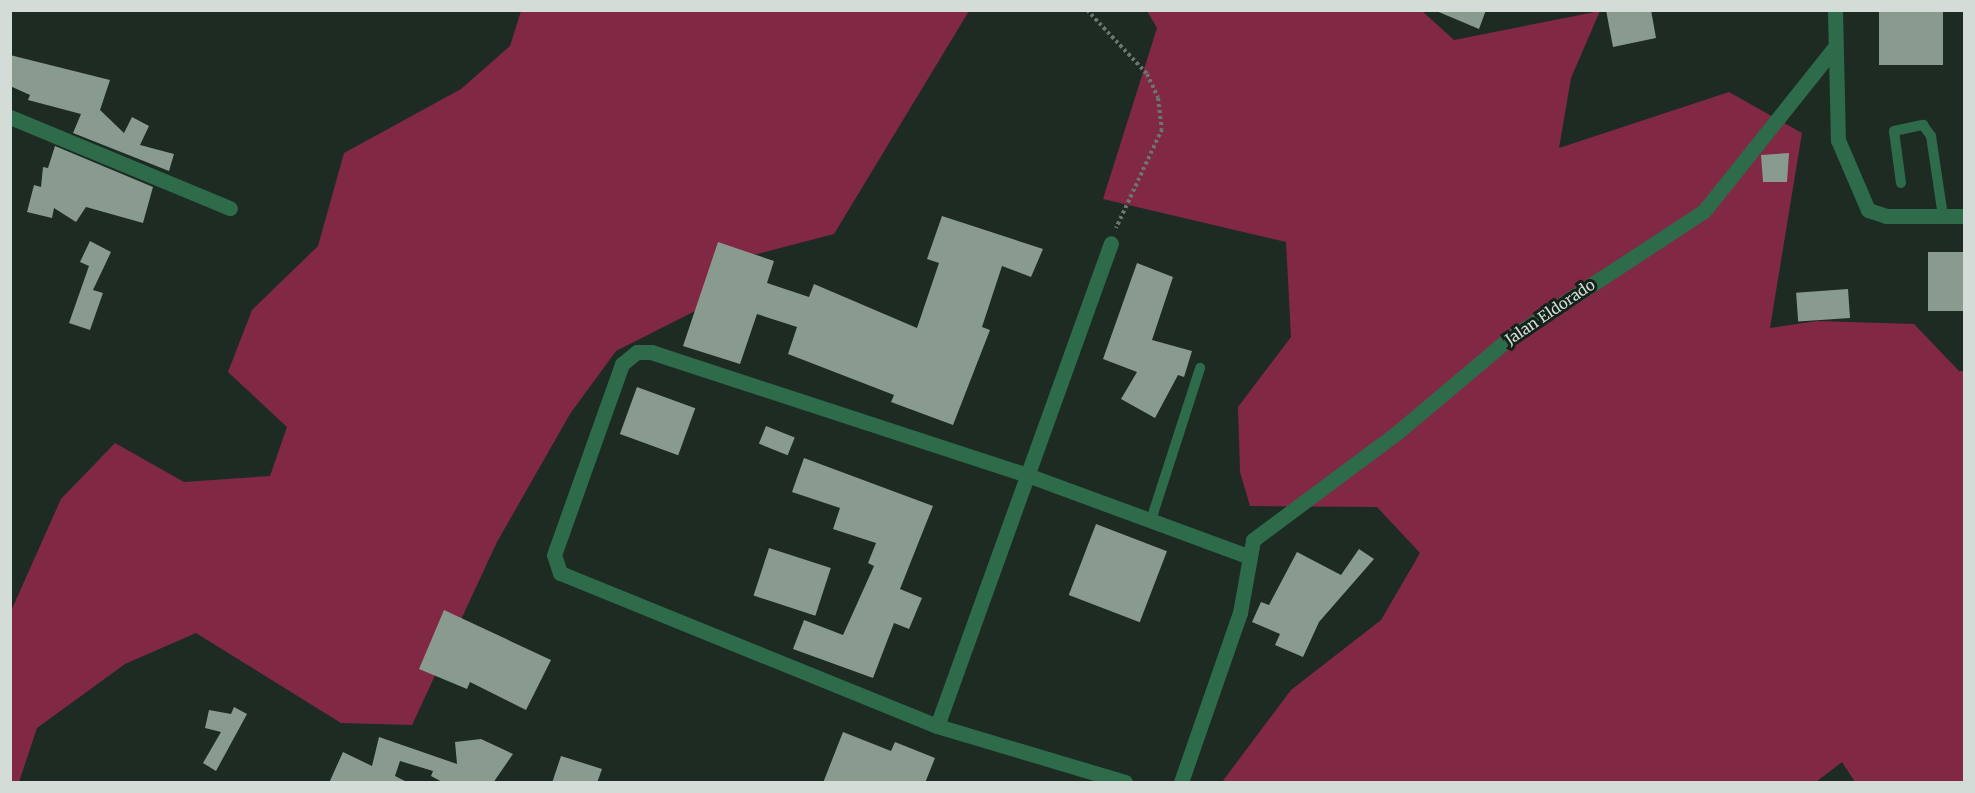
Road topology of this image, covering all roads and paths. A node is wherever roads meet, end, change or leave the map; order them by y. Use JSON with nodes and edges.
{"nodes":[{"id":1,"x":1087,"y":10,"type":"edge"},
{"id":2,"x":1835,"y":10,"type":"edge"},
{"id":3,"x":1834,"y":48,"type":"junction"},
{"id":4,"x":10,"y":117,"type":"edge"},
{"id":5,"x":1901,"y":183,"type":"dead end"},
{"id":6,"x":230,"y":208,"type":"dead end"},
{"id":7,"x":1943,"y":216,"type":"junction"},
{"id":8,"x":1965,"y":216,"type":"edge"},
{"id":9,"x":1111,"y":243,"type":"joint"},
{"id":10,"x":1200,"y":368,"type":"dead end"},
{"id":11,"x":1030,"y":476,"type":"junction"},
{"id":12,"x":1151,"y":520,"type":"junction"},
{"id":13,"x":1248,"y":556,"type":"junction"},
{"id":14,"x":938,"y":726,"type":"junction"},
{"id":15,"x":1125,"y":783,"type":"edge"},
{"id":16,"x":1180,"y":783,"type":"edge"}],
"edges":[{"from":1,"to":9,"type":"path"},
{"from":2,"to":3,"type":"street"},
{"from":3,"to":7,"type":"street"},
{"from":3,"to":13,"type":"street","name":"Jalan Eldorado"},
{"from":4,"to":6,"type":"street"},
{"from":5,"to":7,"type":"lane"},
{"from":7,"to":8,"type":"street"},
{"from":9,"to":11,"type":"street"},
{"from":10,"to":12,"type":"lane"},
{"from":11,"to":12,"type":"street"},
{"from":11,"to":14,"type":"street"},
{"from":11,"to":14,"type":"street"},
{"from":12,"to":13,"type":"street"},
{"from":13,"to":16,"type":"street"},
{"from":14,"to":15,"type":"street"}]}
